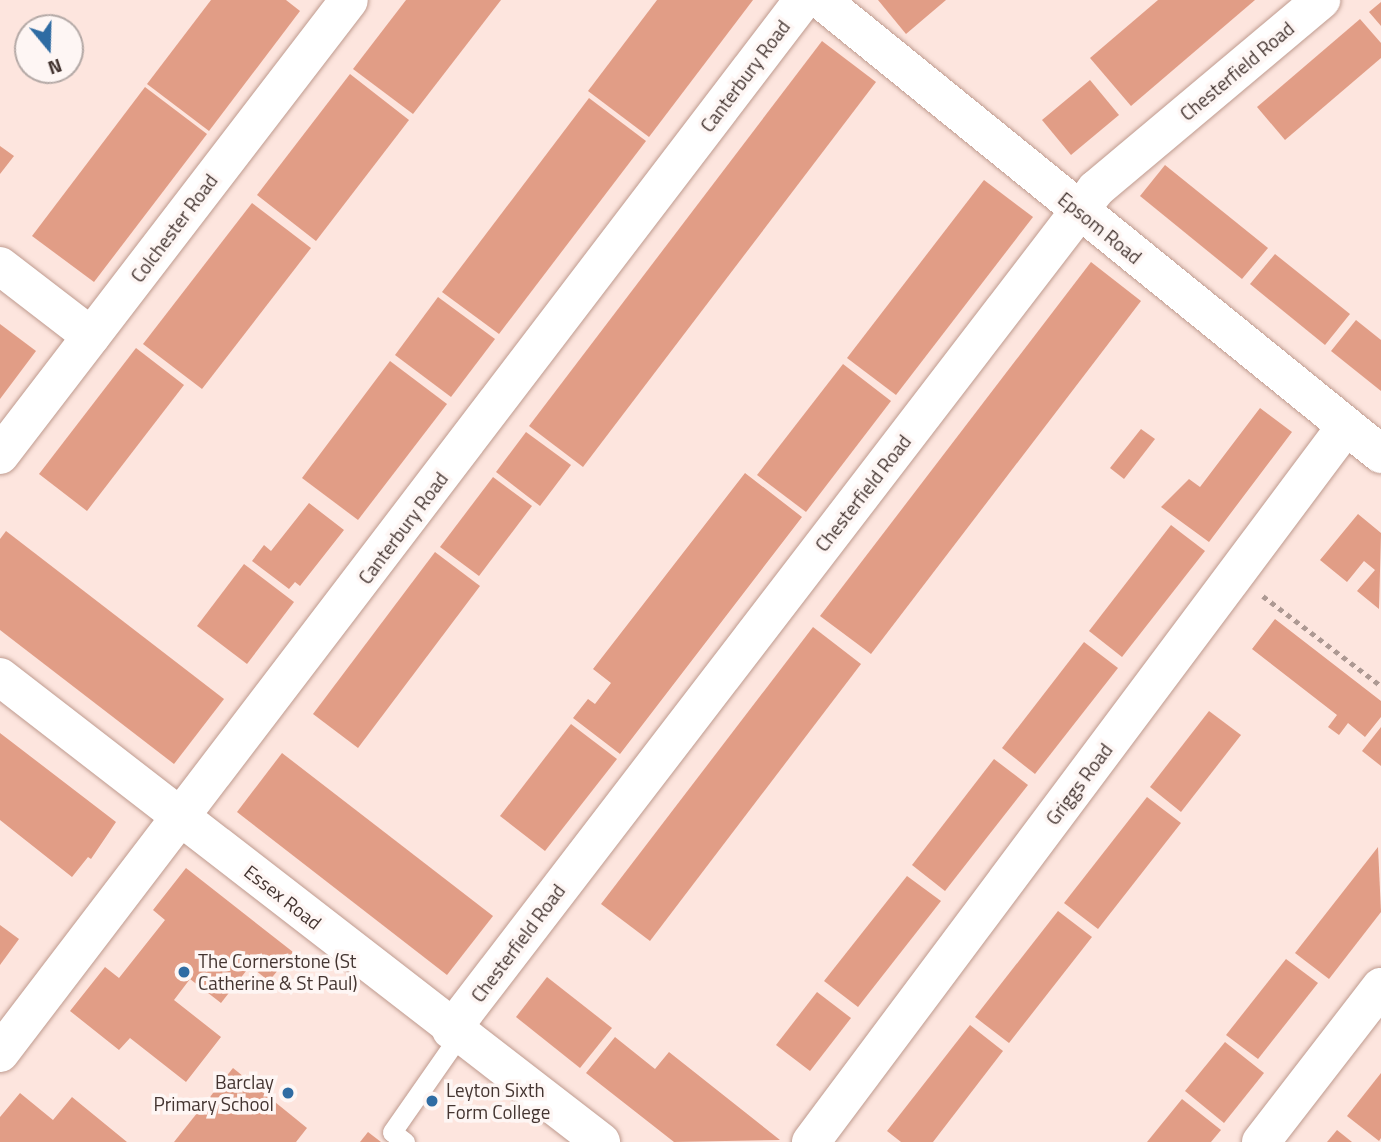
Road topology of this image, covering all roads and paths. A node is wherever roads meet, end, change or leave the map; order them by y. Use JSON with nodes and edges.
{"nodes":[{"id":1,"x":349,"y":0,"type":"edge"},
{"id":2,"x":803,"y":0,"type":"edge"},
{"id":3,"x":821,"y":0,"type":"edge"},
{"id":4,"x":1321,"y":0,"type":"edge"},
{"id":5,"x":1080,"y":212,"type":"junction"},
{"id":6,"x":0,"y":266,"type":"edge"},
{"id":7,"x":91,"y":336,"type":"junction"},
{"id":8,"x":1346,"y":426,"type":"junction"},
{"id":9,"x":1381,"y":454,"type":"edge"},
{"id":10,"x":0,"y":455,"type":"edge"},
{"id":11,"x":1235,"y":574,"type":"junction"},
{"id":12,"x":0,"y":677,"type":"edge"},
{"id":13,"x":1381,"y":686,"type":"edge"},
{"id":14,"x":183,"y":818,"type":"junction"},
{"id":15,"x":1381,"y":987,"type":"edge"},
{"id":16,"x":455,"y":1033,"type":"junction"},
{"id":17,"x":0,"y":1054,"type":"edge"},
{"id":18,"x":405,"y":1142,"type":"edge"},
{"id":19,"x":601,"y":1142,"type":"edge"},
{"id":20,"x":811,"y":1142,"type":"edge"},
{"id":21,"x":1261,"y":1142,"type":"edge"}],
"edges":[{"from":1,"to":7,"type":"street","name":"Colchester Road"},
{"from":2,"to":14,"type":"street","name":"Canterbury Road"},
{"from":3,"to":5,"type":"street","name":"Epsom Road"},
{"from":4,"to":5,"type":"street","name":"Chesterfield Road"},
{"from":5,"to":8,"type":"street","name":"Epsom Road"},
{"from":5,"to":16,"type":"street","name":"Chesterfield Road"},
{"from":6,"to":7,"type":"street"},
{"from":7,"to":10,"type":"street","name":"Colchester Road"},
{"from":8,"to":9,"type":"street","name":"Epsom Road"},
{"from":8,"to":11,"type":"street","name":"Griggs Road"},
{"from":11,"to":13,"type":"path"},
{"from":11,"to":20,"type":"street","name":"Griggs Road"},
{"from":12,"to":14,"type":"street","name":"Essex Road"},
{"from":14,"to":16,"type":"street","name":"Essex Road"},
{"from":14,"to":17,"type":"street","name":"Canterbury Road"},
{"from":15,"to":21,"type":"street"},
{"from":16,"to":18,"type":"lane"},
{"from":16,"to":19,"type":"street","name":"Essex Road"}]}
